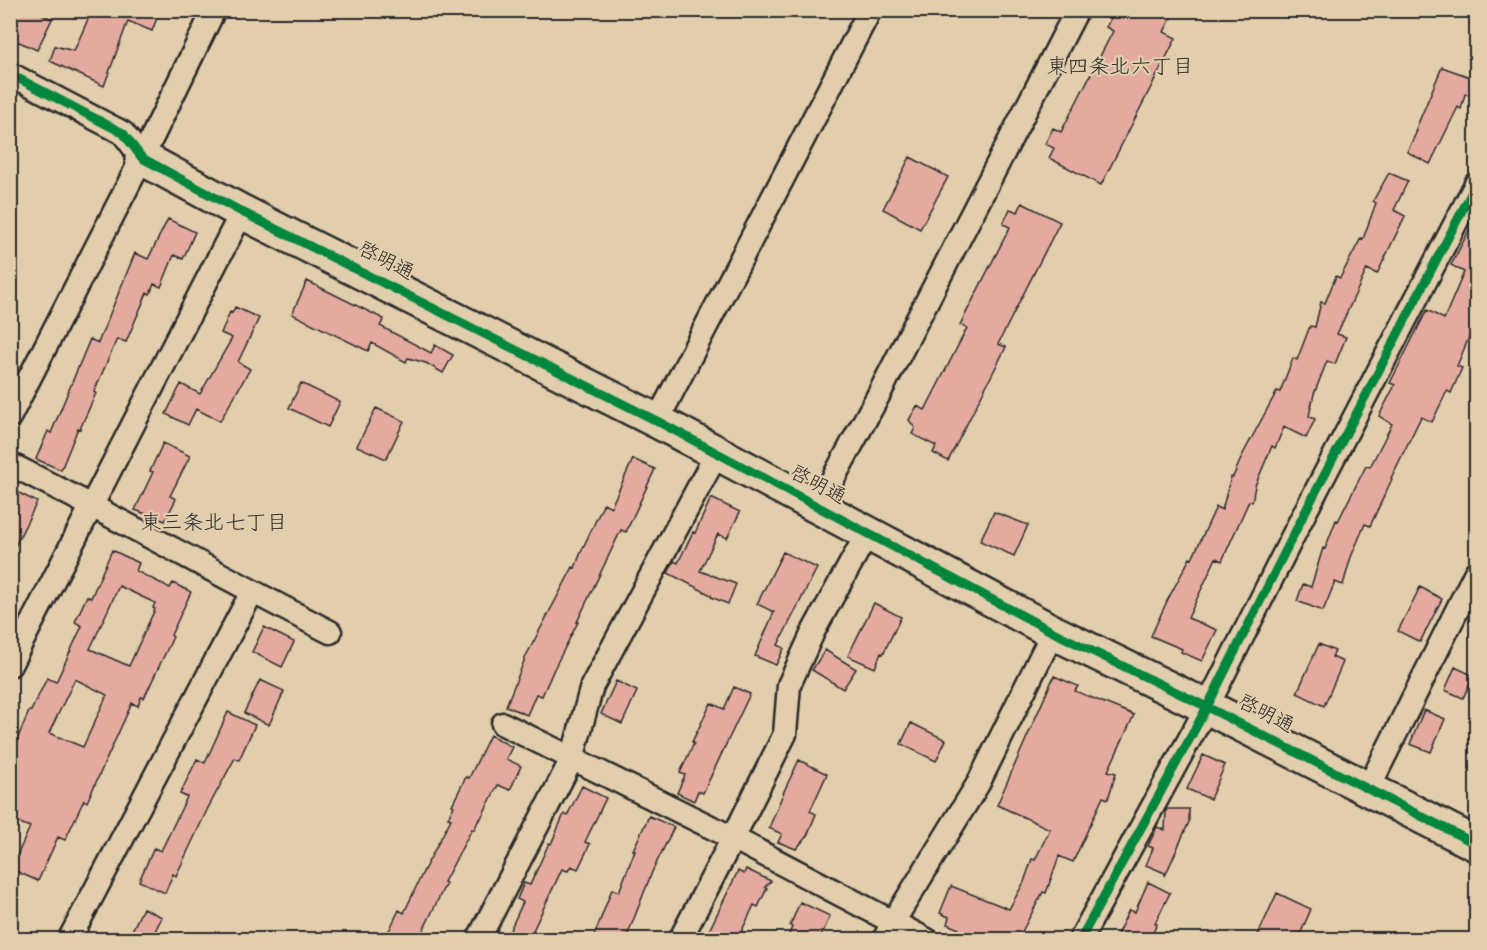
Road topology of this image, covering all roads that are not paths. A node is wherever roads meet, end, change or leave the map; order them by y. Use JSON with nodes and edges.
{"nodes":[{"id":1,"x":870,"y":10,"type":"edge"},
{"id":2,"x":1077,"y":10,"type":"edge"},
{"id":3,"x":206,"y":13,"type":"edge"},
{"id":4,"x":10,"y":74,"type":"edge"},
{"id":5,"x":142,"y":158,"type":"junction"},
{"id":6,"x":1476,"y":184,"type":"edge"},
{"id":7,"x":242,"y":212,"type":"junction"},
{"id":8,"x":10,"y":416,"type":"edge"},
{"id":9,"x":657,"y":421,"type":"junction"},
{"id":10,"x":717,"y":453,"type":"junction"},
{"id":11,"x":10,"y":464,"type":"edge"},
{"id":12,"x":93,"y":506,"type":"junction"},
{"id":13,"x":817,"y":508,"type":"junction"},
{"id":14,"x":867,"y":534,"type":"junction"},
{"id":15,"x":1476,"y":572,"type":"edge"},
{"id":16,"x":252,"y":592,"type":"junction"},
{"id":17,"x":330,"y":632,"type":"dead end"},
{"id":18,"x":1053,"y":632,"type":"junction"},
{"id":19,"x":10,"y":665,"type":"edge"},
{"id":20,"x":1208,"y":707,"type":"junction"},
{"id":21,"x":502,"y":724,"type":"dead end"},
{"id":22,"x":572,"y":759,"type":"junction"},
{"id":23,"x":1368,"y":789,"type":"junction"},
{"id":24,"x":734,"y":838,"type":"junction"},
{"id":25,"x":1476,"y":844,"type":"edge"},
{"id":26,"x":889,"y":931,"type":"edge"},
{"id":27,"x":69,"y":939,"type":"edge"},
{"id":28,"x":478,"y":939,"type":"edge"},
{"id":29,"x":680,"y":939,"type":"edge"},
{"id":30,"x":927,"y":939,"type":"edge"},
{"id":31,"x":1080,"y":939,"type":"edge"}],
"edges":[{"from":1,"to":9,"type":"street"},
{"from":2,"to":13,"type":"street"},
{"from":3,"to":5,"type":"street"},
{"from":4,"to":5,"type":"street"},
{"from":5,"to":7,"type":"street","name":"啓明通"},
{"from":5,"to":8,"type":"street"},
{"from":6,"to":20,"type":"street"},
{"from":7,"to":9,"type":"street","name":"啓明通"},
{"from":7,"to":12,"type":"street"},
{"from":9,"to":10,"type":"street","name":"啓明通"},
{"from":10,"to":13,"type":"street","name":"啓明通"},
{"from":10,"to":22,"type":"street"},
{"from":11,"to":12,"type":"street"},
{"from":12,"to":16,"type":"street"},
{"from":12,"to":19,"type":"street"},
{"from":13,"to":14,"type":"street","name":"啓明通"},
{"from":14,"to":18,"type":"street","name":"啓明通"},
{"from":14,"to":24,"type":"street"},
{"from":15,"to":23,"type":"street"},
{"from":16,"to":17,"type":"street"},
{"from":16,"to":27,"type":"street"},
{"from":18,"to":20,"type":"street","name":"啓明通"},
{"from":18,"to":26,"type":"street"},
{"from":20,"to":23,"type":"street","name":"啓明通"},
{"from":20,"to":31,"type":"street"},
{"from":21,"to":22,"type":"street"},
{"from":22,"to":24,"type":"street"},
{"from":22,"to":28,"type":"street"},
{"from":23,"to":25,"type":"street","name":"啓明通"},
{"from":24,"to":26,"type":"street"},
{"from":24,"to":29,"type":"street"},
{"from":26,"to":30,"type":"street"}]}
